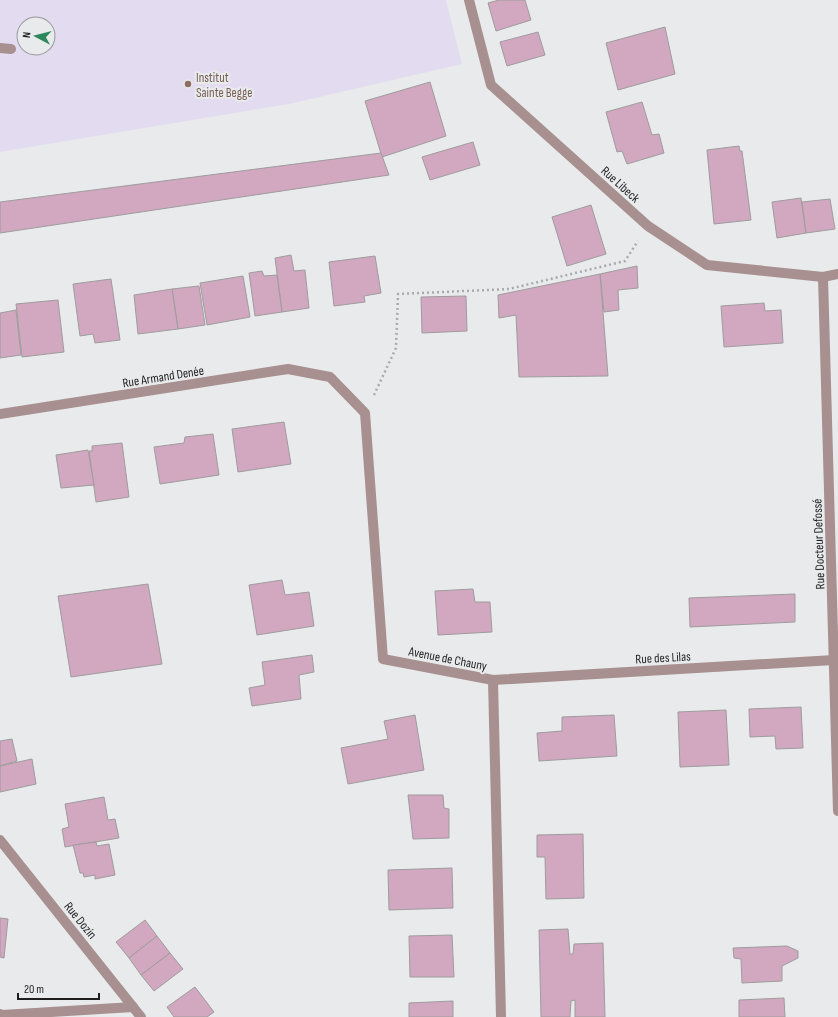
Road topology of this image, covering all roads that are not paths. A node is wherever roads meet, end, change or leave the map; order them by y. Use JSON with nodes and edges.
{"nodes":[{"id":1,"x":469,"y":0,"type":"edge"},
{"id":2,"x":0,"y":48,"type":"edge"},
{"id":3,"x":11,"y":49,"type":"dead end"},
{"id":4,"x":838,"y":274,"type":"edge"},
{"id":5,"x":823,"y":277,"type":"junction"},
{"id":6,"x":330,"y":377,"type":"joint"},
{"id":7,"x":0,"y":414,"type":"edge"},
{"id":8,"x":834,"y":660,"type":"junction"},
{"id":9,"x":493,"y":680,"type":"junction"},
{"id":10,"x":838,"y":811,"type":"edge"},
{"id":11,"x":0,"y":840,"type":"edge"},
{"id":12,"x":133,"y":1007,"type":"junction"},
{"id":13,"x":0,"y":1014,"type":"edge"},
{"id":14,"x":141,"y":1017,"type":"edge"},
{"id":15,"x":501,"y":1017,"type":"edge"}],
"edges":[{"from":1,"to":5,"type":"street","name":"Rue Libeck"},
{"from":2,"to":3,"type":"street"},
{"from":4,"to":5,"type":"street","name":"Rue Libeck"},
{"from":5,"to":8,"type":"street","name":"Rue Docteur Defossé"},
{"from":6,"to":7,"type":"street","name":"Rue Armand Denée"},
{"from":6,"to":9,"type":"street","name":"Avenue de Chauny"},
{"from":8,"to":9,"type":"street","name":"Rue des Lilas"},
{"from":8,"to":10,"type":"street","name":"Rue Docteur Defossé"},
{"from":9,"to":15,"type":"street","name":"Avenue de Chauny"},
{"from":11,"to":12,"type":"street","name":"Rue Dozin"},
{"from":12,"to":13,"type":"street"},
{"from":12,"to":14,"type":"street","name":"Rue Dozin"}]}
